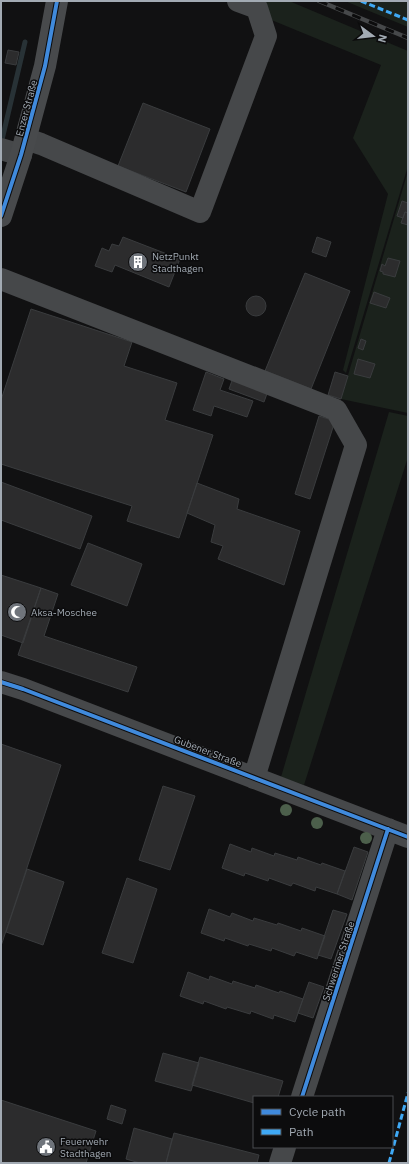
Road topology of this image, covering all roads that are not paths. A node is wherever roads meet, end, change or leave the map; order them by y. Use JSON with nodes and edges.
{"nodes":[{"id":1,"x":57,"y":1,"type":"edge"},
{"id":2,"x":238,"y":1,"type":"edge"},
{"id":3,"x":13,"y":148,"type":"edge"},
{"id":4,"x":1,"y":216,"type":"edge"},
{"id":5,"x":1,"y":279,"type":"edge"},
{"id":6,"x":1,"y":682,"type":"edge"},
{"id":7,"x":254,"y":778,"type":"junction"},
{"id":8,"x":388,"y":829,"type":"junction"},
{"id":9,"x":408,"y":837,"type":"edge"},
{"id":10,"x":302,"y":1096,"type":"edge"},
{"id":11,"x":285,"y":1148,"type":"edge"},
{"id":12,"x":280,"y":1163,"type":"edge"}],
"edges":[{"from":1,"to":3,"type":"main road","name":"Enzer Straße"},
{"from":2,"to":3,"type":"street"},
{"from":3,"to":4,"type":"main road","name":"Enzer Straße"},
{"from":5,"to":7,"type":"street"},
{"from":6,"to":7,"type":"street","name":"Gubener Straße"},
{"from":7,"to":8,"type":"street","name":"Gubener Straße"},
{"from":8,"to":9,"type":"street","name":"Gubener Straße"},
{"from":8,"to":10,"type":"street","name":"Schweriner Straße"},
{"from":11,"to":12,"type":"street"}]}
